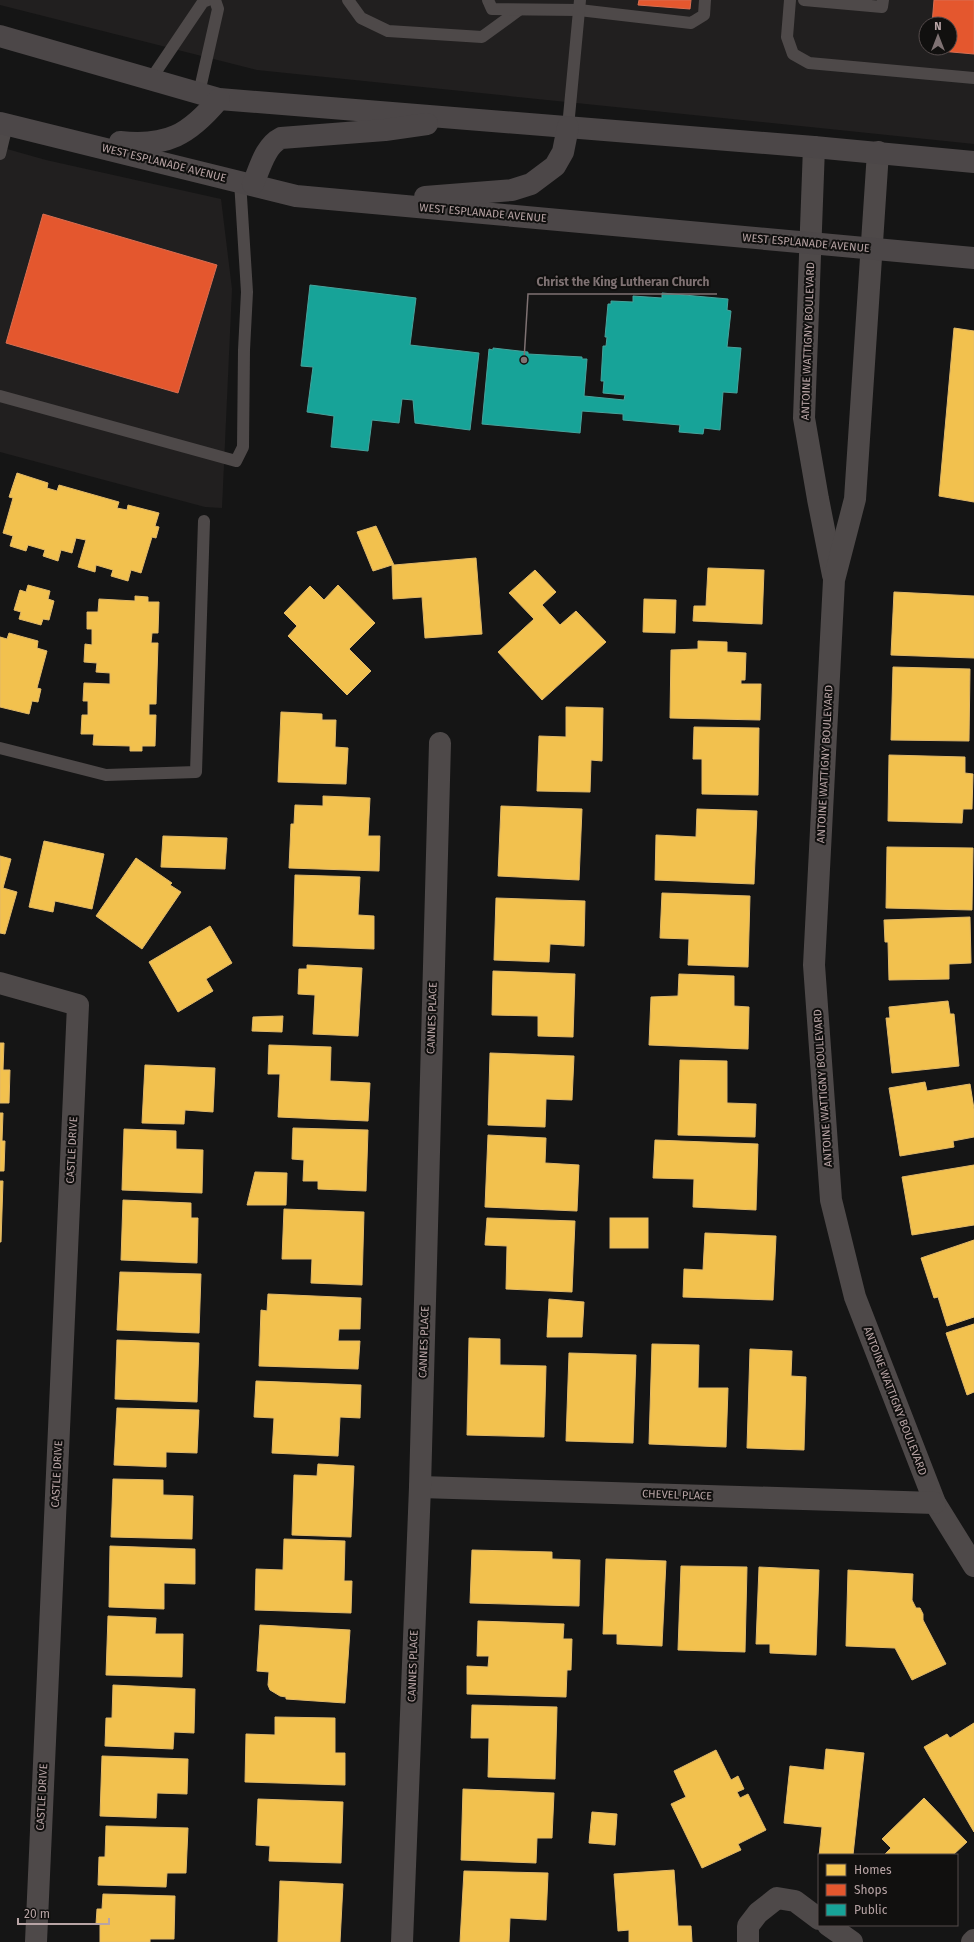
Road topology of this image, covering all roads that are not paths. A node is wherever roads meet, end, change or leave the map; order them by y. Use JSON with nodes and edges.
{"nodes":[{"id":1,"x":208,"y":0,"type":"edge"},
{"id":2,"x":215,"y":0,"type":"edge"},
{"id":3,"x":348,"y":0,"type":"edge"},
{"id":4,"x":488,"y":0,"type":"edge"},
{"id":5,"x":705,"y":0,"type":"edge"},
{"id":6,"x":790,"y":0,"type":"edge"},
{"id":7,"x":804,"y":0,"type":"edge"},
{"id":8,"x":883,"y":0,"type":"edge"},
{"id":9,"x":579,"y":5,"type":"edge"},
{"id":10,"x":519,"y":10,"type":"junction"},
{"id":11,"x":0,"y":36,"type":"edge"},
{"id":12,"x":974,"y":78,"type":"edge"},
{"id":13,"x":151,"y":79,"type":"junction"},
{"id":14,"x":209,"y":96,"type":"junction"},
{"id":15,"x":462,"y":118,"type":"junction"},
{"id":16,"x":4,"y":124,"type":"edge"},
{"id":17,"x":568,"y":127,"type":"junction"},
{"id":18,"x":45,"y":134,"type":"junction"},
{"id":19,"x":814,"y":147,"type":"junction"},
{"id":20,"x":878,"y":152,"type":"junction"},
{"id":21,"x":0,"y":154,"type":"edge"},
{"id":22,"x":974,"y":162,"type":"edge"},
{"id":23,"x":246,"y":183,"type":"junction"},
{"id":24,"x":358,"y":201,"type":"junction"},
{"id":25,"x":811,"y":244,"type":"junction"},
{"id":26,"x":871,"y":249,"type":"junction"},
{"id":27,"x":974,"y":258,"type":"edge"},
{"id":28,"x":0,"y":396,"type":"edge"},
{"id":29,"x":204,"y":521,"type":"dead end"},
{"id":30,"x":834,"y":580,"type":"junction"},
{"id":31,"x":440,"y":743,"type":"dead end"},
{"id":32,"x":0,"y":748,"type":"edge"},
{"id":33,"x":0,"y":983,"type":"edge"},
{"id":34,"x":420,"y":1487,"type":"junction"},
{"id":35,"x":935,"y":1503,"type":"junction"},
{"id":36,"x":974,"y":1566,"type":"edge"},
{"id":37,"x":818,"y":1917,"type":"edge"},
{"id":38,"x":829,"y":1926,"type":"edge"},
{"id":39,"x":36,"y":1942,"type":"edge"},
{"id":40,"x":402,"y":1942,"type":"edge"},
{"id":41,"x":748,"y":1942,"type":"edge"},
{"id":42,"x":852,"y":1942,"type":"edge"}],
"edges":[{"from":1,"to":13,"type":"lane"},
{"from":2,"to":14,"type":"lane"},
{"from":3,"to":10,"type":"lane"},
{"from":4,"to":10,"type":"lane"},
{"from":5,"to":9,"type":"lane"},
{"from":6,"to":12,"type":"lane"},
{"from":7,"to":8,"type":"lane"},
{"from":9,"to":10,"type":"lane"},
{"from":9,"to":17,"type":"lane"},
{"from":11,"to":13,"type":"main road"},
{"from":13,"to":14,"type":"main road"},
{"from":14,"to":15,"type":"main road"},
{"from":14,"to":18,"type":"main road"},
{"from":15,"to":17,"type":"main road"},
{"from":15,"to":23,"type":"main road"},
{"from":16,"to":18,"type":"main road","name":"WEST ESPLANADE AVENUE"},
{"from":16,"to":21,"type":"lane"},
{"from":17,"to":19,"type":"main road"},
{"from":17,"to":24,"type":"main road"},
{"from":18,"to":23,"type":"main road","name":"WEST ESPLANADE AVENUE"},
{"from":19,"to":20,"type":"main road"},
{"from":19,"to":25,"type":"street","name":"ANTOINE WATTIGNY BOULEVARD"},
{"from":20,"to":22,"type":"main road"},
{"from":20,"to":26,"type":"street","name":"ANTOINE WATTIGNY BOULEVARD"},
{"from":23,"to":24,"type":"main road","name":"WEST ESPLANADE AVENUE"},
{"from":23,"to":28,"type":"lane"},
{"from":24,"to":25,"type":"main road","name":"WEST ESPLANADE AVENUE"},
{"from":25,"to":26,"type":"main road","name":"WEST ESPLANADE AVENUE"},
{"from":25,"to":30,"type":"street","name":"ANTOINE WATTIGNY BOULEVARD"},
{"from":26,"to":27,"type":"main road","name":"WEST ESPLANADE AVENUE"},
{"from":26,"to":30,"type":"street","name":"ANTOINE WATTIGNY BOULEVARD"},
{"from":29,"to":32,"type":"lane"},
{"from":30,"to":35,"type":"street","name":"ANTOINE WATTIGNY BOULEVARD"},
{"from":31,"to":34,"type":"street","name":"CANNES PLACE"},
{"from":33,"to":39,"type":"street","name":"CASTLE DRIVE"},
{"from":34,"to":35,"type":"street","name":"CHEVEL PLACE"},
{"from":34,"to":40,"type":"street","name":"CANNES PLACE"},
{"from":35,"to":36,"type":"street","name":"ANTOINE WATTIGNY BOULEVARD"},
{"from":37,"to":41,"type":"street"},
{"from":38,"to":42,"type":"street"}]}
